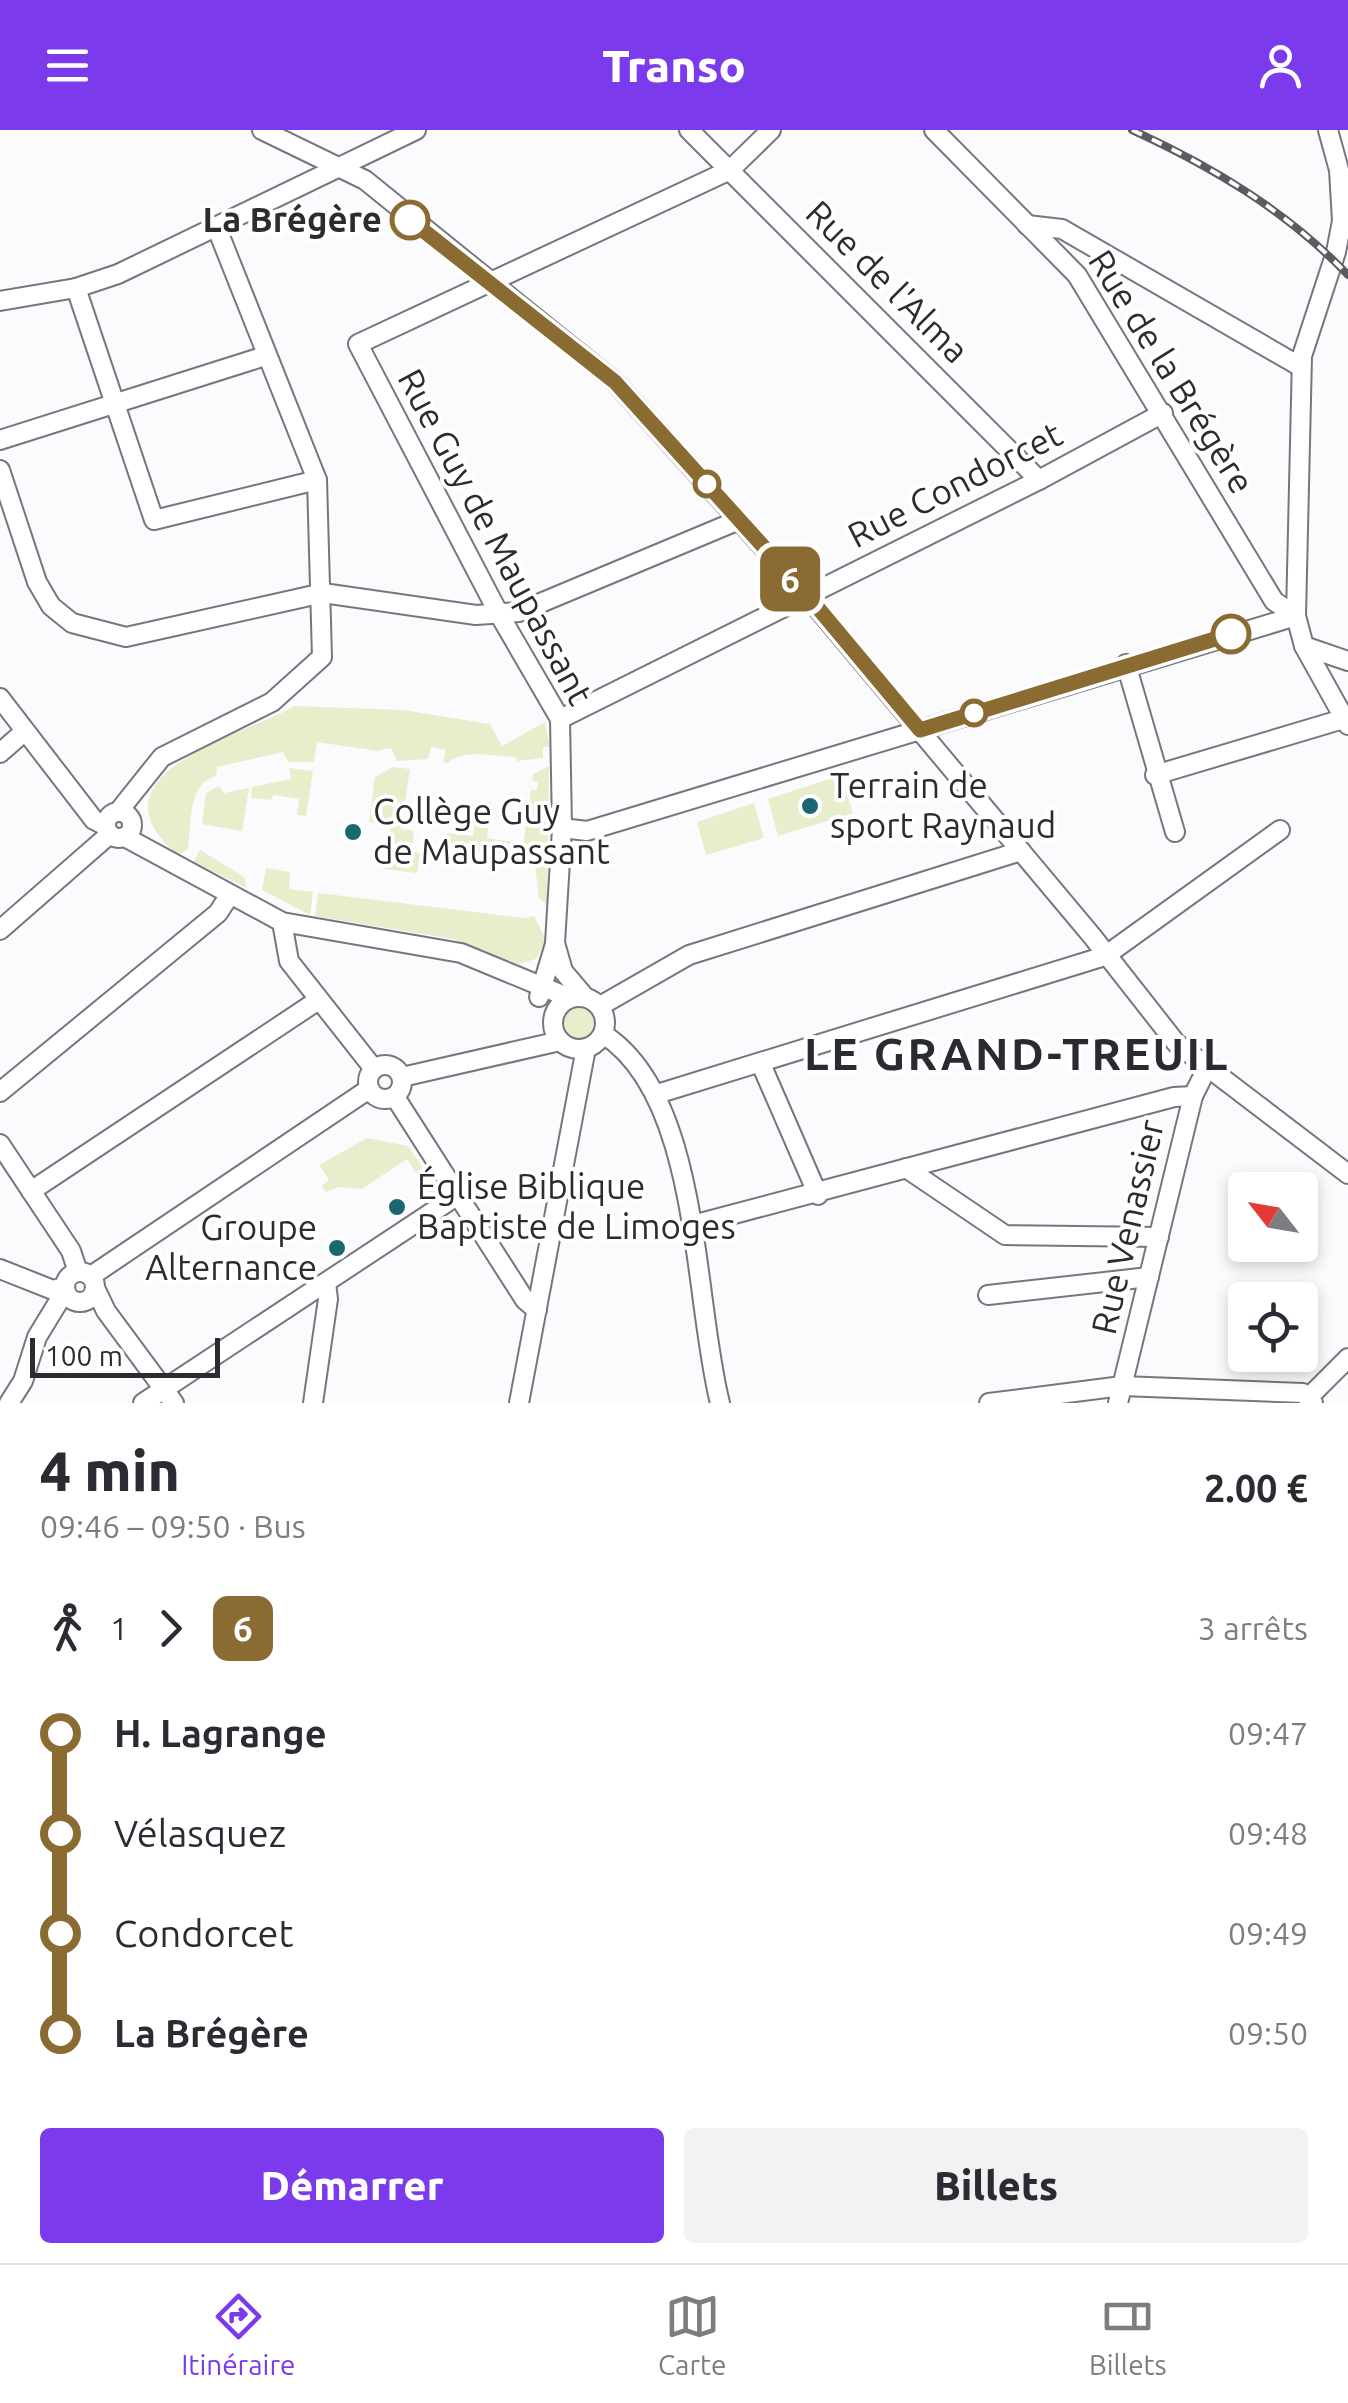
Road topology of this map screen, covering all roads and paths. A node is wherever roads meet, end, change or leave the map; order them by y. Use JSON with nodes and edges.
{"nodes":[{"id":1,"x":262,"y":130,"type":"edge"},
{"id":2,"x":416,"y":130,"type":"edge"},
{"id":3,"x":689,"y":130,"type":"edge"},
{"id":4,"x":771,"y":130,"type":"edge"},
{"id":5,"x":934,"y":130,"type":"edge"},
{"id":6,"x":1328,"y":130,"type":"edge"},
{"id":7,"x":338,"y":166,"type":"junction"},
{"id":8,"x":730,"y":170,"type":"junction"},
{"id":9,"x":1344,"y":171,"type":"edge"},
{"id":10,"x":1027,"y":225,"type":"junction"},
{"id":11,"x":216,"y":226,"type":"junction"},
{"id":12,"x":1344,"y":240,"type":"edge"},
{"id":13,"x":1098,"y":251,"type":"junction"},
{"id":14,"x":1057,"y":255,"type":"junction"},
{"id":15,"x":490,"y":284,"type":"junction"},
{"id":16,"x":76,"y":288,"type":"junction"},
{"id":17,"x":0,"y":301,"type":"edge"},
{"id":18,"x":265,"y":356,"type":"junction"},
{"id":19,"x":1301,"y":367,"type":"junction"},
{"id":20,"x":115,"y":404,"type":"junction"},
{"id":21,"x":1163,"y":413,"type":"junction"},
{"id":22,"x":0,"y":440,"type":"edge"},
{"id":23,"x":0,"y":470,"type":"edge"},
{"id":24,"x":317,"y":480,"type":"junction"},
{"id":25,"x":1040,"y":480,"type":"junction"},
{"id":26,"x":740,"y":520,"type":"junction"},
{"id":27,"x":323,"y":594,"type":"junction"},
{"id":28,"x":808,"y":596,"type":"junction"},
{"id":29,"x":499,"y":614,"type":"junction"},
{"id":30,"x":1296,"y":616,"type":"junction"},
{"id":31,"x":1304,"y":646,"type":"junction"},
{"id":32,"x":1348,"y":661,"type":"edge"},
{"id":33,"x":1126,"y":664,"type":"junction"},
{"id":34,"x":0,"y":698,"type":"edge"},
{"id":35,"x":560,"y":719,"type":"junction"},
{"id":36,"x":1346,"y":722,"type":"edge"},
{"id":37,"x":920,"y":730,"type":"junction"},
{"id":38,"x":25,"y":731,"type":"junction"},
{"id":39,"x":0,"y":753,"type":"edge"},
{"id":40,"x":1155,"y":775,"type":"junction"},
{"id":41,"x":119,"y":824,"type":"junction"},
{"id":42,"x":562,"y":828,"type":"junction"},
{"id":43,"x":1280,"y":830,"type":"dead end"},
{"id":44,"x":1175,"y":832,"type":"dead end"},
{"id":45,"x":1020,"y":851,"type":"junction"},
{"id":46,"x":229,"y":896,"type":"junction"},
{"id":47,"x":282,"y":922,"type":"junction"},
{"id":48,"x":0,"y":930,"type":"edge"},
{"id":49,"x":555,"y":943,"type":"junction"},
{"id":50,"x":1106,"y":956,"type":"junction"},
{"id":51,"x":518,"y":978,"type":"junction"},
{"id":52,"x":540,"y":990,"type":"junction"},
{"id":53,"x":585,"y":1000,"type":"junction"},
{"id":54,"x":317,"y":1001,"type":"junction"},
{"id":55,"x":554,"y":1014,"type":"junction"},
{"id":56,"x":603,"y":1034,"type":"junction"},
{"id":57,"x":560,"y":1041,"type":"junction"},
{"id":58,"x":586,"y":1048,"type":"junction"},
{"id":59,"x":761,"y":1064,"type":"junction"},
{"id":60,"x":1207,"y":1068,"type":"junction"},
{"id":61,"x":374,"y":1069,"type":"junction"},
{"id":62,"x":402,"y":1078,"type":"junction"},
{"id":63,"x":369,"y":1090,"type":"junction"},
{"id":64,"x":0,"y":1092,"type":"edge"},
{"id":65,"x":657,"y":1094,"type":"junction"},
{"id":66,"x":1193,"y":1096,"type":"junction"},
{"id":67,"x":396,"y":1097,"type":"junction"},
{"id":68,"x":0,"y":1144,"type":"edge"},
{"id":69,"x":906,"y":1168,"type":"junction"},
{"id":70,"x":1348,"y":1174,"type":"edge"},
{"id":71,"x":30,"y":1190,"type":"junction"},
{"id":72,"x":458,"y":1195,"type":"junction"},
{"id":73,"x":818,"y":1195,"type":"junction"},
{"id":74,"x":690,"y":1226,"type":"junction"},
{"id":75,"x":1159,"y":1237,"type":"junction"},
{"id":76,"x":0,"y":1270,"type":"edge"},
{"id":77,"x":1149,"y":1277,"type":"junction"},
{"id":78,"x":326,"y":1283,"type":"junction"},
{"id":79,"x":87,"y":1285,"type":"junction"},
{"id":80,"x":64,"y":1289,"type":"junction"},
{"id":81,"x":988,"y":1294,"type":"dead end"},
{"id":82,"x":537,"y":1310,"type":"junction"},
{"id":83,"x":1348,"y":1358,"type":"edge"},
{"id":84,"x":1120,"y":1394,"type":"edge"},
{"id":85,"x":169,"y":1396,"type":"edge"},
{"id":86,"x":1312,"y":1400,"type":"edge"},
{"id":87,"x":9,"y":1403,"type":"edge"},
{"id":88,"x":143,"y":1403,"type":"edge"},
{"id":89,"x":314,"y":1403,"type":"edge"},
{"id":90,"x":519,"y":1403,"type":"edge"},
{"id":91,"x":720,"y":1403,"type":"edge"},
{"id":92,"x":989,"y":1403,"type":"edge"}],
"edges":[{"from":1,"to":7,"type":"street"},
{"from":2,"to":7,"type":"street"},
{"from":3,"to":8,"type":"street","name":"Rue de l'Alma"},
{"from":4,"to":8,"type":"street"},
{"from":5,"to":10,"type":"street","name":"Rue de la Brégère"},
{"from":6,"to":9,"type":"street"},
{"from":7,"to":11,"type":"street"},
{"from":7,"to":15,"type":"street"},
{"from":8,"to":15,"type":"street"},
{"from":8,"to":25,"type":"street","name":"Rue de l'Alma"},
{"from":9,"to":12,"type":"street"},
{"from":10,"to":13,"type":"street"},
{"from":10,"to":14,"type":"street","name":"Rue de la Brégère"},
{"from":11,"to":16,"type":"street"},
{"from":11,"to":18,"type":"street"},
{"from":12,"to":19,"type":"street"},
{"from":13,"to":14,"type":"street"},
{"from":13,"to":19,"type":"street"},
{"from":14,"to":21,"type":"street","name":"Rue de la Brégère"},
{"from":15,"to":26,"type":"street"},
{"from":15,"to":29,"type":"street","name":"Rue Guy de Maupassant"},
{"from":16,"to":17,"type":"street"},
{"from":16,"to":20,"type":"street"},
{"from":18,"to":20,"type":"street"},
{"from":18,"to":24,"type":"street"},
{"from":19,"to":30,"type":"street"},
{"from":20,"to":22,"type":"street"},
{"from":20,"to":24,"type":"street"},
{"from":21,"to":25,"type":"street","name":"Rue Condorcet"},
{"from":21,"to":30,"type":"street","name":"Rue de la Brégère"},
{"from":23,"to":27,"type":"street"},
{"from":24,"to":27,"type":"street"},
{"from":25,"to":28,"type":"street","name":"Rue Condorcet"},
{"from":26,"to":28,"type":"street"},
{"from":26,"to":29,"type":"street"},
{"from":27,"to":29,"type":"street"},
{"from":27,"to":41,"type":"street"},
{"from":28,"to":35,"type":"street","name":"Rue Condorcet"},
{"from":28,"to":37,"type":"street"},
{"from":29,"to":35,"type":"street","name":"Rue Guy de Maupassant"},
{"from":30,"to":31,"type":"street"},
{"from":30,"to":33,"type":"street"},
{"from":31,"to":32,"type":"street"},
{"from":31,"to":36,"type":"street"},
{"from":33,"to":37,"type":"street"},
{"from":33,"to":40,"type":"street"},
{"from":34,"to":38,"type":"street"},
{"from":35,"to":42,"type":"street","name":"Rue Guy de Maupassant"},
{"from":36,"to":40,"type":"street"},
{"from":37,"to":42,"type":"street"},
{"from":37,"to":45,"type":"street"},
{"from":38,"to":39,"type":"street"},
{"from":38,"to":41,"type":"street"},
{"from":40,"to":44,"type":"street"},
{"from":41,"to":46,"type":"street"},
{"from":41,"to":48,"type":"street"},
{"from":42,"to":49,"type":"street","name":"Rue Guy de Maupassant"},
{"from":43,"to":50,"type":"street"},
{"from":45,"to":50,"type":"street"},
{"from":45,"to":53,"type":"street"},
{"from":46,"to":47,"type":"street"},
{"from":46,"to":64,"type":"street"},
{"from":47,"to":51,"type":"street"},
{"from":47,"to":54,"type":"street"},
{"from":49,"to":51,"type":"street"},
{"from":49,"to":52,"type":"street","name":"Rue Guy de Maupassant"},
{"from":49,"to":53,"type":"street","name":"Rue Guy de Maupassant"},
{"from":50,"to":59,"type":"street"},
{"from":50,"to":60,"type":"street"},
{"from":51,"to":52,"type":"street"},
{"from":52,"to":53,"type":"street"},
{"from":52,"to":55,"type":"street"},
{"from":53,"to":55,"type":"street"},
{"from":53,"to":56,"type":"street"},
{"from":54,"to":61,"type":"street"},
{"from":54,"to":71,"type":"street"},
{"from":55,"to":57,"type":"street"},
{"from":56,"to":58,"type":"street"},
{"from":56,"to":65,"type":"street"},
{"from":57,"to":58,"type":"street"},
{"from":57,"to":62,"type":"street"},
{"from":58,"to":82,"type":"street"},
{"from":59,"to":65,"type":"street"},
{"from":59,"to":73,"type":"street"},
{"from":60,"to":66,"type":"street","name":"Rue Venassier"},
{"from":60,"to":70,"type":"street"},
{"from":61,"to":62,"type":"street"},
{"from":61,"to":63,"type":"street"},
{"from":62,"to":67,"type":"street"},
{"from":63,"to":67,"type":"street"},
{"from":63,"to":79,"type":"street"},
{"from":65,"to":74,"type":"street"},
{"from":66,"to":69,"type":"street"},
{"from":66,"to":75,"type":"street","name":"Rue Venassier"},
{"from":67,"to":72,"type":"street"},
{"from":68,"to":71,"type":"street"},
{"from":69,"to":73,"type":"street"},
{"from":69,"to":75,"type":"street"},
{"from":71,"to":79,"type":"street"},
{"from":72,"to":78,"type":"street"},
{"from":72,"to":82,"type":"street"},
{"from":73,"to":74,"type":"street"},
{"from":74,"to":91,"type":"street"},
{"from":75,"to":77,"type":"street","name":"Rue Venassier"},
{"from":76,"to":80,"type":"street"},
{"from":77,"to":81,"type":"street"},
{"from":77,"to":84,"type":"street","name":"Rue Venassier"},
{"from":78,"to":85,"type":"street"},
{"from":78,"to":89,"type":"street"},
{"from":79,"to":80,"type":"street"},
{"from":79,"to":85,"type":"street"},
{"from":80,"to":87,"type":"street"},
{"from":82,"to":90,"type":"street"},
{"from":83,"to":86,"type":"street"},
{"from":84,"to":86,"type":"street"},
{"from":84,"to":92,"type":"street"},
{"from":85,"to":88,"type":"street"}]}
